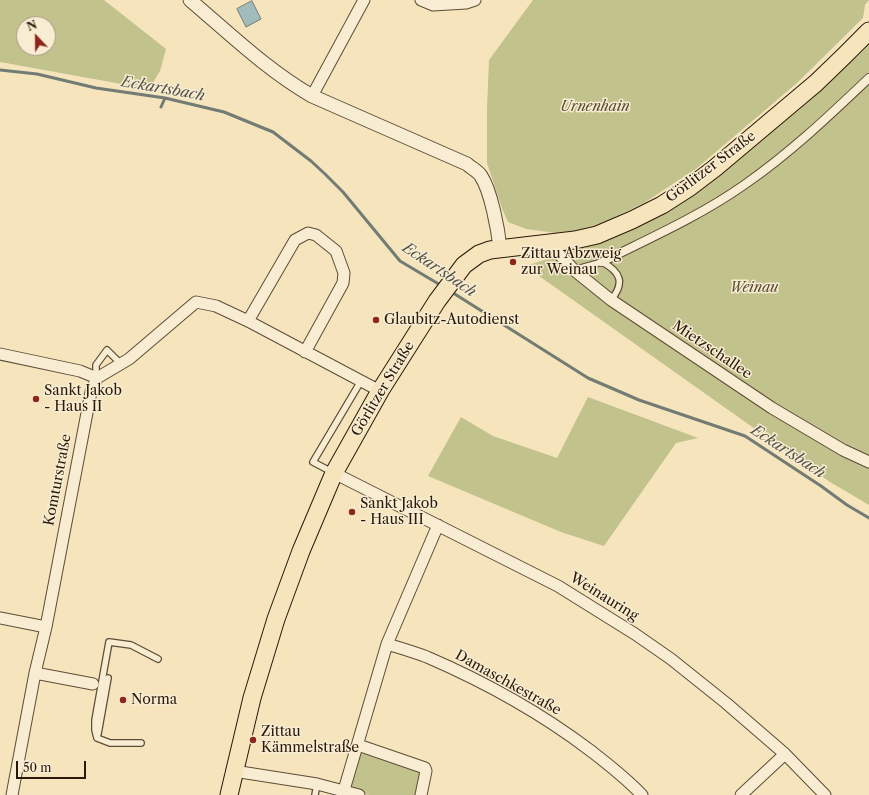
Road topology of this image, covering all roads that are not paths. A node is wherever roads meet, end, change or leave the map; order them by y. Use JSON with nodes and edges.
{"nodes":[{"id":1,"x":364,"y":0,"type":"edge"},
{"id":2,"x":421,"y":0,"type":"edge"},
{"id":3,"x":475,"y":0,"type":"edge"},
{"id":4,"x":198,"y":2,"type":"edge"},
{"id":5,"x":869,"y":31,"type":"edge"},
{"id":6,"x":869,"y":78,"type":"edge"},
{"id":7,"x":312,"y":96,"type":"junction"},
{"id":8,"x":555,"y":242,"type":"junction"},
{"id":9,"x":500,"y":248,"type":"junction"},
{"id":10,"x":602,"y":262,"type":"junction"},
{"id":11,"x":575,"y":271,"type":"junction"},
{"id":12,"x":611,"y":300,"type":"junction"},
{"id":13,"x":248,"y":321,"type":"junction"},
{"id":14,"x":305,"y":352,"type":"junction"},
{"id":15,"x":0,"y":354,"type":"edge"},
{"id":16,"x":122,"y":364,"type":"junction"},
{"id":17,"x":96,"y":378,"type":"junction"},
{"id":18,"x":361,"y":381,"type":"junction"},
{"id":19,"x":380,"y":391,"type":"junction"},
{"id":20,"x":869,"y":462,"type":"edge"},
{"id":21,"x":334,"y":473,"type":"junction"},
{"id":22,"x":438,"y":525,"type":"junction"},
{"id":23,"x":0,"y":618,"type":"edge"},
{"id":24,"x":46,"y":627,"type":"junction"},
{"id":25,"x":387,"y":644,"type":"junction"},
{"id":26,"x":158,"y":659,"type":"dead end"},
{"id":27,"x":35,"y":673,"type":"junction"},
{"id":28,"x":108,"y":678,"type":"dead end"},
{"id":29,"x":93,"y":684,"type":"dead end"},
{"id":30,"x":97,"y":738,"type":"junction"},
{"id":31,"x":141,"y":743,"type":"dead end"},
{"id":32,"x":358,"y":745,"type":"junction"},
{"id":33,"x":785,"y":754,"type":"junction"},
{"id":34,"x":234,"y":771,"type":"junction"},
{"id":35,"x":316,"y":789,"type":"edge"},
{"id":36,"x":344,"y":790,"type":"junction"},
{"id":37,"x":12,"y":795,"type":"edge"},
{"id":38,"x":229,"y":795,"type":"edge"},
{"id":39,"x":359,"y":795,"type":"edge"},
{"id":40,"x":421,"y":795,"type":"edge"},
{"id":41,"x":642,"y":795,"type":"edge"},
{"id":42,"x":740,"y":795,"type":"edge"},
{"id":43,"x":825,"y":795,"type":"edge"}],
"edges":[{"from":1,"to":7,"type":"street"},
{"from":2,"to":3,"type":"street"},
{"from":4,"to":7,"type":"street"},
{"from":5,"to":8,"type":"main road","name":"Görlitzer Straße"},
{"from":6,"to":10,"type":"street"},
{"from":7,"to":9,"type":"street"},
{"from":8,"to":9,"type":"main road","name":"Görlitzer Straße"},
{"from":8,"to":11,"type":"street","name":"Mietzschallee"},
{"from":9,"to":19,"type":"main road","name":"Görlitzer Straße"},
{"from":10,"to":11,"type":"lane"},
{"from":10,"to":12,"type":"lane"},
{"from":11,"to":12,"type":"street","name":"Mietzschallee"},
{"from":12,"to":20,"type":"street","name":"Mietzschallee"},
{"from":13,"to":14,"type":"street"},
{"from":13,"to":14,"type":"street"},
{"from":13,"to":16,"type":"street"},
{"from":14,"to":18,"type":"street"},
{"from":15,"to":17,"type":"street"},
{"from":16,"to":17,"type":"street"},
{"from":16,"to":17,"type":"lane"},
{"from":17,"to":24,"type":"street","name":"Komturstraße"},
{"from":18,"to":19,"type":"street"},
{"from":18,"to":21,"type":"lane"},
{"from":19,"to":21,"type":"main road","name":"Görlitzer Straße"},
{"from":21,"to":22,"type":"street","name":"Weinauring"},
{"from":21,"to":34,"type":"main road","name":"Görlitzer Straße"},
{"from":22,"to":25,"type":"street"},
{"from":22,"to":33,"type":"street","name":"Weinauring"},
{"from":23,"to":24,"type":"street"},
{"from":24,"to":27,"type":"street","name":"Komturstraße"},
{"from":25,"to":32,"type":"street"},
{"from":25,"to":41,"type":"street","name":"Damaschkestraße"},
{"from":26,"to":30,"type":"lane"},
{"from":27,"to":29,"type":"street"},
{"from":27,"to":37,"type":"street","name":"Komturstraße"},
{"from":28,"to":30,"type":"lane"},
{"from":30,"to":31,"type":"lane"},
{"from":32,"to":36,"type":"street"},
{"from":32,"to":40,"type":"street"},
{"from":33,"to":42,"type":"street"},
{"from":33,"to":43,"type":"street","name":"Weinauring"},
{"from":34,"to":35,"type":"street"},
{"from":34,"to":38,"type":"main road","name":"Görlitzer Straße"},
{"from":35,"to":36,"type":"street"},
{"from":36,"to":39,"type":"street"}]}
